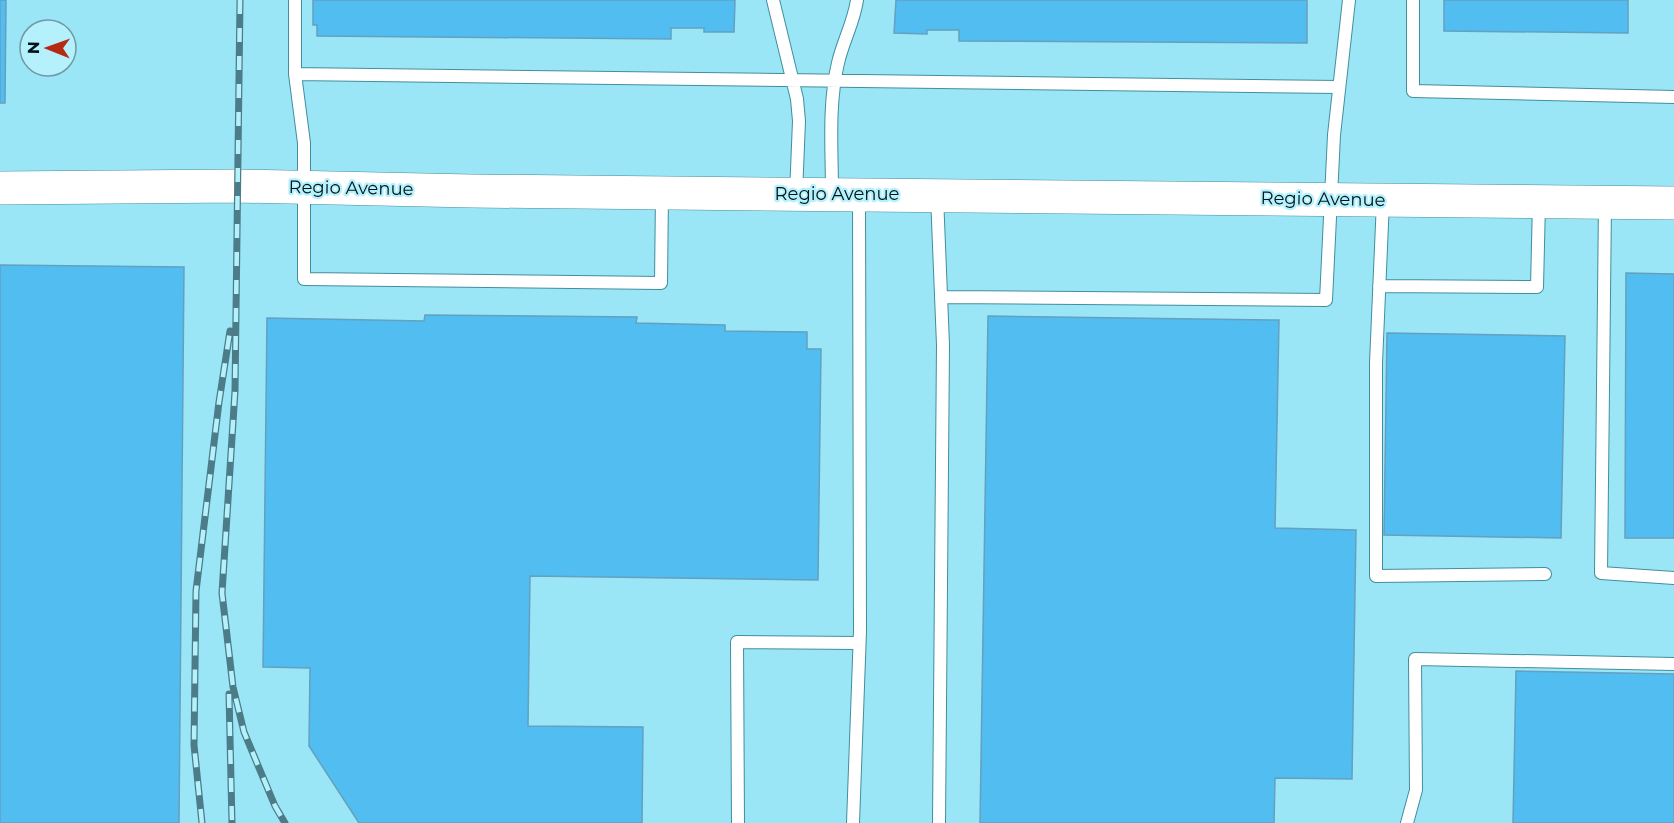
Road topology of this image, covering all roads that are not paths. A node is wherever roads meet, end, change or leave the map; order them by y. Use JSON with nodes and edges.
{"nodes":[{"id":1,"x":295,"y":0,"type":"edge"},
{"id":2,"x":773,"y":0,"type":"edge"},
{"id":3,"x":857,"y":0,"type":"edge"},
{"id":4,"x":1349,"y":0,"type":"edge"},
{"id":5,"x":1413,"y":0,"type":"edge"},
{"id":6,"x":295,"y":74,"type":"junction"},
{"id":7,"x":793,"y":81,"type":"junction"},
{"id":8,"x":835,"y":83,"type":"junction"},
{"id":9,"x":1339,"y":87,"type":"junction"},
{"id":10,"x":1674,"y":97,"type":"edge"},
{"id":11,"x":305,"y":187,"type":"junction"},
{"id":12,"x":0,"y":188,"type":"edge"},
{"id":13,"x":662,"y":193,"type":"junction"},
{"id":14,"x":796,"y":194,"type":"junction"},
{"id":15,"x":846,"y":194,"type":"junction"},
{"id":16,"x":937,"y":194,"type":"junction"},
{"id":17,"x":1329,"y":199,"type":"junction"},
{"id":18,"x":1383,"y":200,"type":"junction"},
{"id":19,"x":1539,"y":202,"type":"junction"},
{"id":20,"x":1605,"y":202,"type":"junction"},
{"id":21,"x":1674,"y":203,"type":"edge"},
{"id":22,"x":1379,"y":286,"type":"junction"},
{"id":23,"x":941,"y":297,"type":"junction"},
{"id":24,"x":1545,"y":574,"type":"dead end"},
{"id":25,"x":1674,"y":578,"type":"edge"},
{"id":26,"x":859,"y":643,"type":"junction"},
{"id":27,"x":1674,"y":664,"type":"edge"},
{"id":28,"x":738,"y":823,"type":"edge"},
{"id":29,"x":853,"y":823,"type":"edge"},
{"id":30,"x":939,"y":823,"type":"edge"},
{"id":31,"x":1407,"y":823,"type":"edge"}],
"edges":[{"from":1,"to":6,"type":"lane"},
{"from":2,"to":7,"type":"lane"},
{"from":3,"to":8,"type":"lane"},
{"from":4,"to":9,"type":"lane"},
{"from":5,"to":10,"type":"lane"},
{"from":6,"to":7,"type":"lane"},
{"from":6,"to":11,"type":"lane"},
{"from":7,"to":8,"type":"lane"},
{"from":7,"to":14,"type":"lane"},
{"from":8,"to":9,"type":"lane"},
{"from":8,"to":15,"type":"lane"},
{"from":9,"to":17,"type":"lane"},
{"from":11,"to":12,"type":"street","name":"Regio Avenue"},
{"from":11,"to":13,"type":"street","name":"Regio Avenue"},
{"from":11,"to":13,"type":"lane"},
{"from":13,"to":14,"type":"street","name":"Regio Avenue"},
{"from":14,"to":15,"type":"street","name":"Regio Avenue"},
{"from":15,"to":16,"type":"street","name":"Regio Avenue"},
{"from":15,"to":26,"type":"lane"},
{"from":16,"to":17,"type":"street","name":"Regio Avenue"},
{"from":16,"to":23,"type":"lane"},
{"from":17,"to":18,"type":"street","name":"Regio Avenue"},
{"from":17,"to":23,"type":"lane"},
{"from":18,"to":19,"type":"street","name":"Regio Avenue"},
{"from":18,"to":22,"type":"lane"},
{"from":19,"to":20,"type":"street","name":"Regio Avenue"},
{"from":19,"to":22,"type":"lane"},
{"from":20,"to":21,"type":"street","name":"Regio Avenue"},
{"from":20,"to":25,"type":"lane"},
{"from":22,"to":24,"type":"lane"},
{"from":23,"to":30,"type":"lane"},
{"from":26,"to":28,"type":"lane"},
{"from":26,"to":29,"type":"lane"},
{"from":27,"to":31,"type":"lane"}]}
